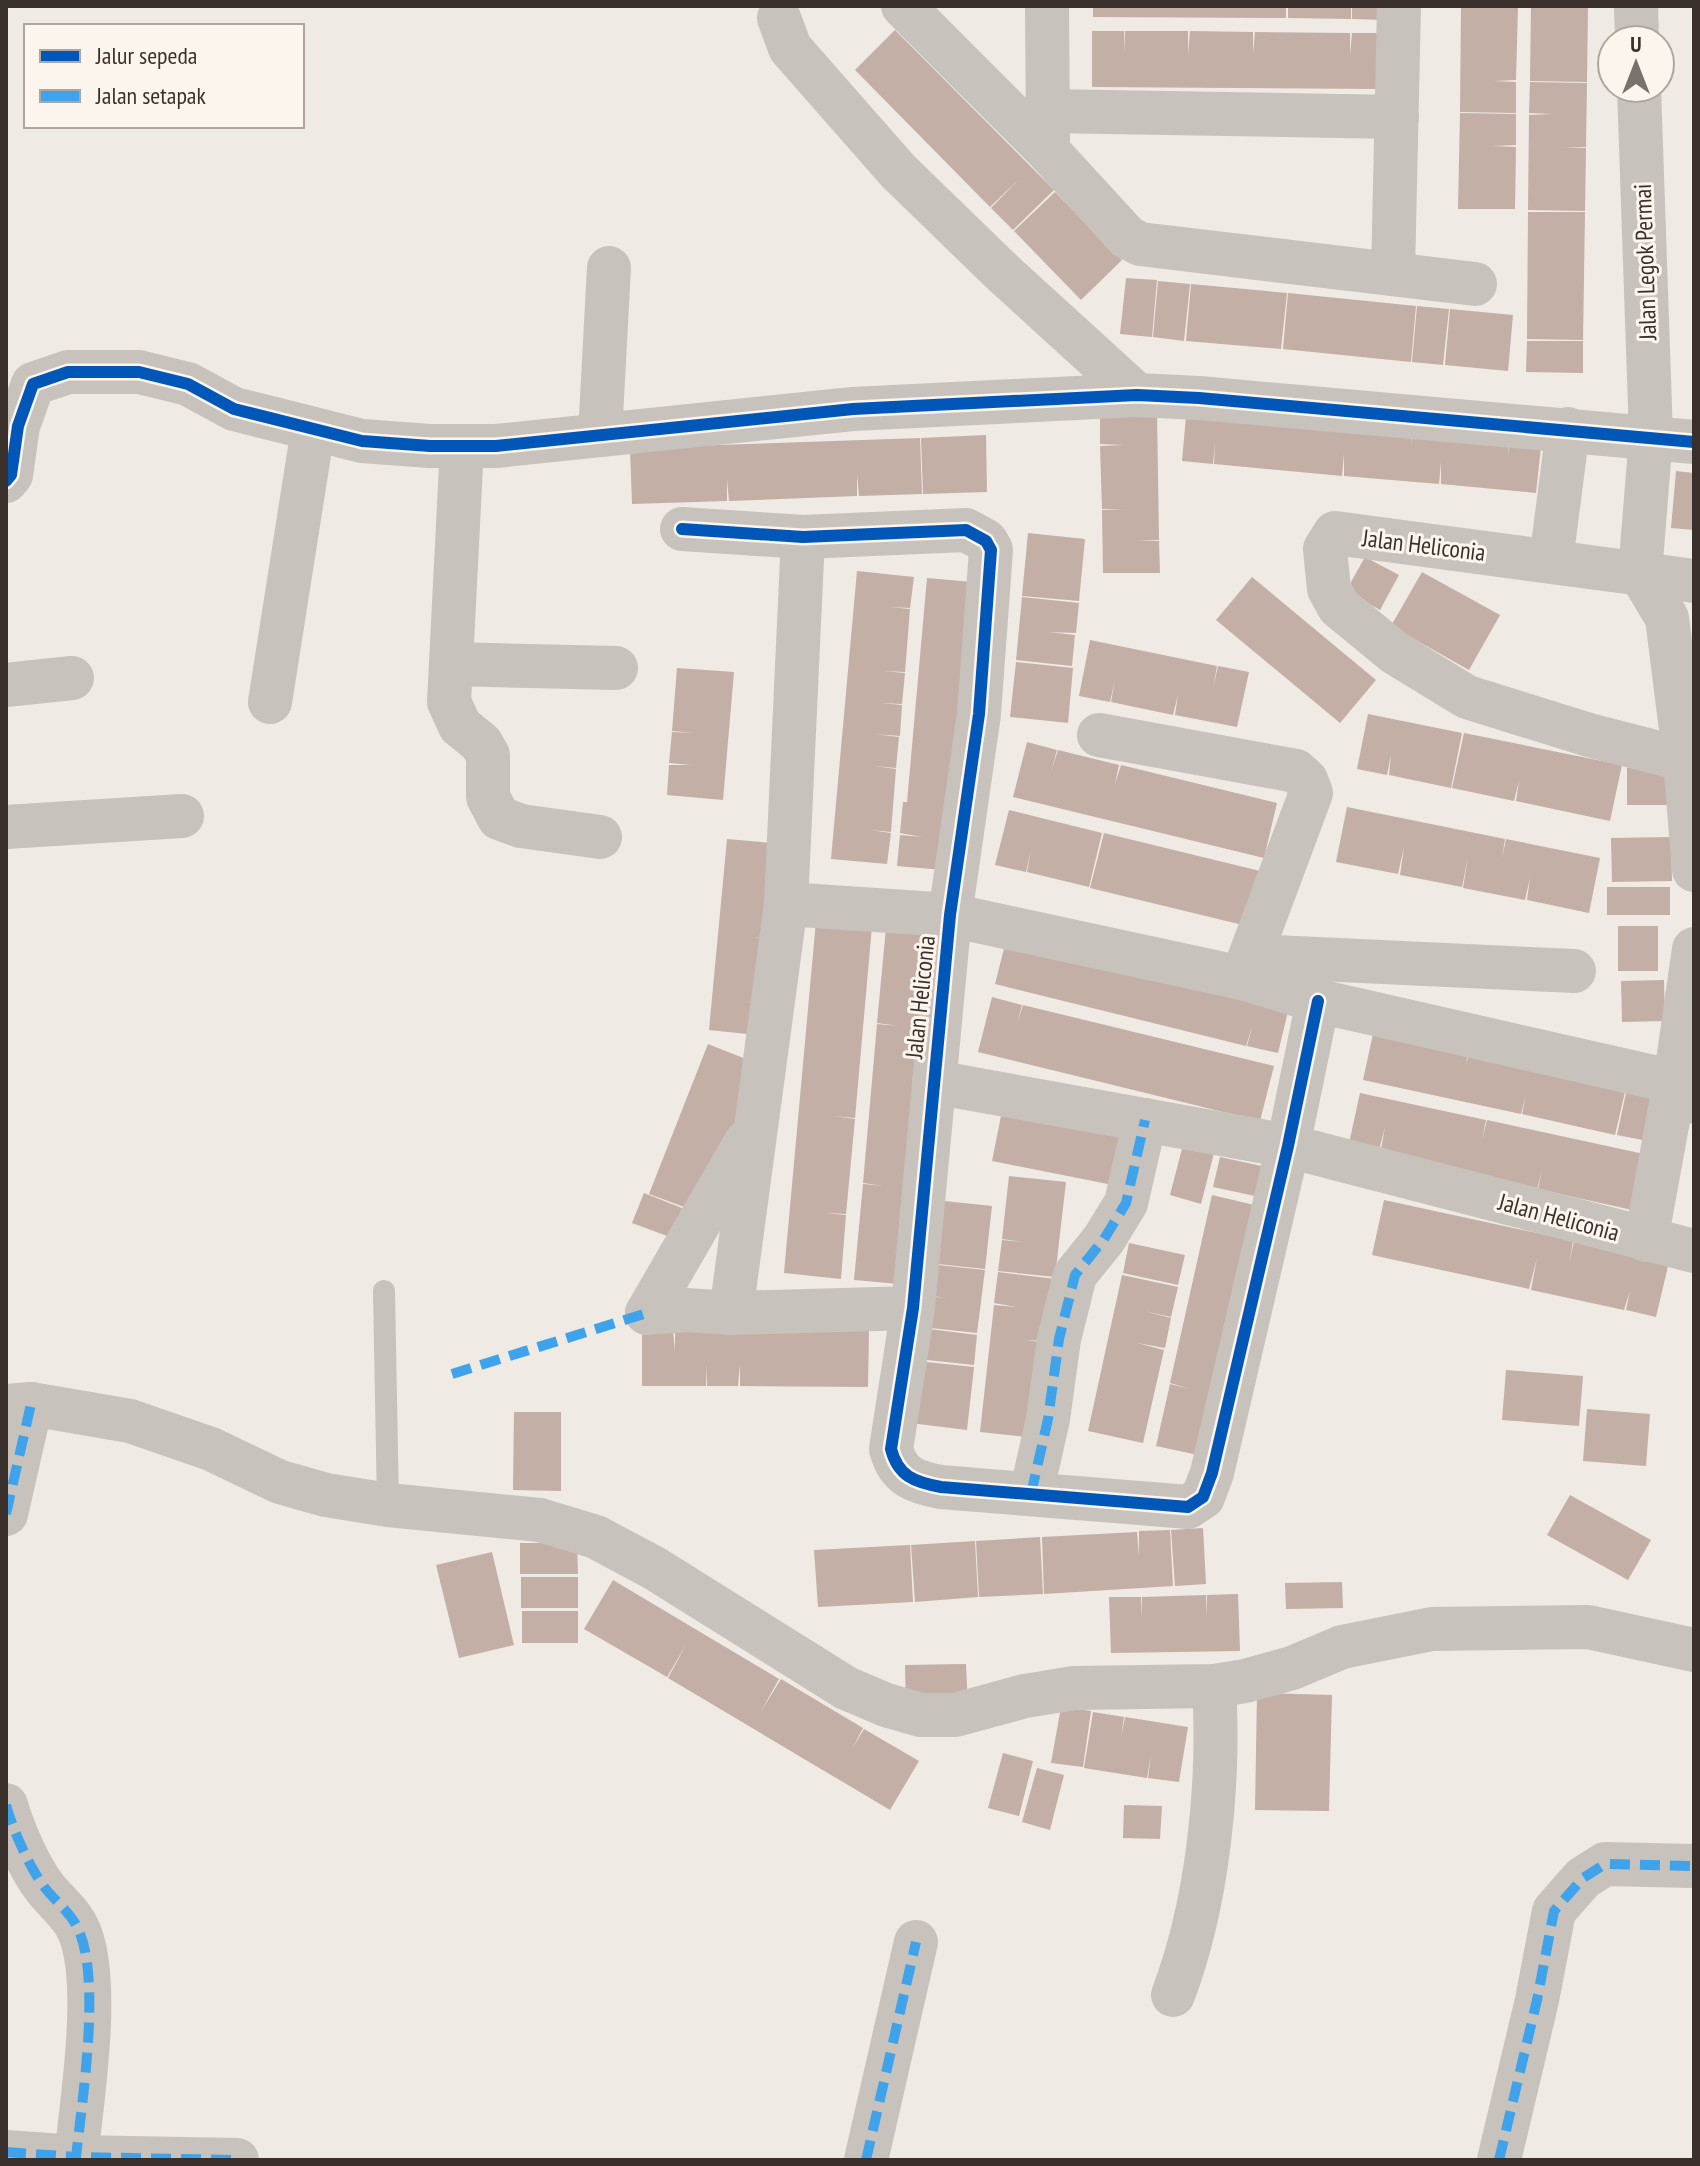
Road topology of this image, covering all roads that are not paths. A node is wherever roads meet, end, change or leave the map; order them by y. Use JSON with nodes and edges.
{"nodes":[{"id":1,"x":903,"y":6,"type":"edge"},
{"id":2,"x":1047,"y":6,"type":"edge"},
{"id":3,"x":1399,"y":6,"type":"edge"},
{"id":4,"x":779,"y":18,"type":"dead end"},
{"id":5,"x":1640,"y":104,"type":"edge"},
{"id":6,"x":1397,"y":117,"type":"junction"},
{"id":7,"x":1048,"y":131,"type":"junction"},
{"id":8,"x":609,"y":268,"type":"dead end"},
{"id":9,"x":1393,"y":274,"type":"junction"},
{"id":10,"x":1475,"y":284,"type":"dead end"},
{"id":11,"x":1137,"y":395,"type":"junction"},
{"id":12,"x":313,"y":429,"type":"junction"},
{"id":13,"x":1568,"y":429,"type":"junction"},
{"id":14,"x":600,"y":435,"type":"junction"},
{"id":15,"x":1651,"y":436,"type":"junction"},
{"id":16,"x":1694,"y":442,"type":"edge"},
{"id":17,"x":462,"y":446,"type":"junction"},
{"id":18,"x":6,"y":481,"type":"edge"},
{"id":19,"x":682,"y":529,"type":"dead end"},
{"id":20,"x":803,"y":537,"type":"junction"},
{"id":21,"x":1551,"y":561,"type":"junction"},
{"id":22,"x":1640,"y":573,"type":"junction"},
{"id":23,"x":1694,"y":581,"type":"edge"},
{"id":24,"x":451,"y":664,"type":"junction"},
{"id":25,"x":616,"y":668,"type":"dead end"},
{"id":26,"x":72,"y":678,"type":"dead end"},
{"id":27,"x":6,"y":685,"type":"edge"},
{"id":28,"x":270,"y":702,"type":"dead end"},
{"id":29,"x":1099,"y":735,"type":"dead end"},
{"id":30,"x":1690,"y":762,"type":"edge"},
{"id":31,"x":182,"y":816,"type":"dead end"},
{"id":32,"x":6,"y":827,"type":"edge"},
{"id":33,"x":600,"y":837,"type":"dead end"},
{"id":34,"x":1694,"y":870,"type":"edge"},
{"id":35,"x":786,"y":904,"type":"junction"},
{"id":36,"x":950,"y":915,"type":"junction"},
{"id":37,"x":1694,"y":949,"type":"edge"},
{"id":38,"x":1247,"y":967,"type":"junction"},
{"id":39,"x":1574,"y":971,"type":"dead end"},
{"id":40,"x":1318,"y":1001,"type":"junction"},
{"id":41,"x":934,"y":1082,"type":"junction"},
{"id":42,"x":1684,"y":1092,"type":"edge"},
{"id":43,"x":1145,"y":1120,"type":"junction"},
{"id":44,"x":756,"y":1126,"type":"junction"},
{"id":45,"x":1288,"y":1146,"type":"junction"},
{"id":46,"x":1646,"y":1240,"type":"junction"},
{"id":47,"x":1694,"y":1251,"type":"edge"},
{"id":48,"x":384,"y":1291,"type":"dead end"},
{"id":49,"x":913,"y":1308,"type":"junction"},
{"id":50,"x":731,"y":1313,"type":"junction"},
{"id":51,"x":19,"y":1405,"type":"edge"},
{"id":52,"x":1031,"y":1494,"type":"junction"},
{"id":53,"x":388,"y":1505,"type":"junction"},
{"id":54,"x":6,"y":1514,"type":"edge"},
{"id":55,"x":1694,"y":1650,"type":"edge"},
{"id":56,"x":1214,"y":1686,"type":"junction"},
{"id":57,"x":8,"y":1817,"type":"edge"},
{"id":58,"x":1694,"y":1866,"type":"edge"},
{"id":59,"x":916,"y":1942,"type":"dead end"},
{"id":60,"x":1173,"y":1995,"type":"dead end"},
{"id":61,"x":6,"y":2152,"type":"edge"},
{"id":62,"x":76,"y":2157,"type":"junction"},
{"id":63,"x":237,"y":2160,"type":"edge"},
{"id":64,"x":866,"y":2160,"type":"edge"},
{"id":65,"x":1499,"y":2160,"type":"edge"}],
"edges":[{"from":1,"to":7,"type":"street"},
{"from":2,"to":7,"type":"street"},
{"from":3,"to":6,"type":"street"},
{"from":4,"to":11,"type":"street"},
{"from":5,"to":15,"type":"street","name":"Jalan Legok Permai"},
{"from":6,"to":7,"type":"street"},
{"from":6,"to":9,"type":"street"},
{"from":7,"to":9,"type":"street"},
{"from":8,"to":14,"type":"street"},
{"from":9,"to":10,"type":"street"},
{"from":11,"to":13,"type":"street"},
{"from":11,"to":14,"type":"street"},
{"from":12,"to":17,"type":"street"},
{"from":12,"to":18,"type":"street"},
{"from":12,"to":28,"type":"street"},
{"from":13,"to":15,"type":"street"},
{"from":13,"to":21,"type":"street"},
{"from":14,"to":17,"type":"street"},
{"from":15,"to":16,"type":"street"},
{"from":15,"to":22,"type":"street","name":"Jalan Legok Permai"},
{"from":17,"to":24,"type":"street"},
{"from":19,"to":20,"type":"street","name":"Jalan Heliconia"},
{"from":20,"to":35,"type":"street"},
{"from":20,"to":36,"type":"street","name":"Jalan Heliconia"},
{"from":21,"to":22,"type":"street","name":"Jalan Heliconia"},
{"from":21,"to":30,"type":"street","name":"Jalan Heliconia"},
{"from":22,"to":23,"type":"street","name":"Jalan Heliconia"},
{"from":22,"to":30,"type":"street"},
{"from":24,"to":25,"type":"street"},
{"from":24,"to":33,"type":"street"},
{"from":26,"to":27,"type":"street"},
{"from":29,"to":38,"type":"street"},
{"from":30,"to":34,"type":"street"},
{"from":31,"to":32,"type":"street"},
{"from":35,"to":36,"type":"street","name":"Jalan Heliconia"},
{"from":35,"to":44,"type":"street"},
{"from":36,"to":38,"type":"street","name":"Jalan Heliconia"},
{"from":36,"to":41,"type":"street","name":"Jalan Heliconia"},
{"from":37,"to":42,"type":"street","name":"Jalan Heliconia"},
{"from":38,"to":39,"type":"street"},
{"from":38,"to":40,"type":"street","name":"Jalan Heliconia"},
{"from":40,"to":42,"type":"street","name":"Jalan Heliconia"},
{"from":40,"to":45,"type":"street"},
{"from":41,"to":43,"type":"street","name":"Jalan Heliconia"},
{"from":41,"to":49,"type":"street","name":"Jalan Heliconia"},
{"from":42,"to":46,"type":"street","name":"Jalan Heliconia"},
{"from":43,"to":45,"type":"street","name":"Jalan Heliconia"},
{"from":43,"to":52,"type":"street"},
{"from":44,"to":50,"type":"street"},
{"from":44,"to":50,"type":"street"},
{"from":45,"to":46,"type":"street","name":"Jalan Heliconia"},
{"from":45,"to":52,"type":"street","name":"Jalan Heliconia"},
{"from":46,"to":47,"type":"street","name":"Jalan Heliconia"},
{"from":48,"to":53,"type":"lane"},
{"from":49,"to":50,"type":"street"},
{"from":49,"to":52,"type":"street","name":"Jalan Heliconia"},
{"from":51,"to":53,"type":"street"},
{"from":51,"to":54,"type":"street"},
{"from":53,"to":56,"type":"street"},
{"from":55,"to":56,"type":"street"},
{"from":56,"to":60,"type":"street"},
{"from":57,"to":62,"type":"street"},
{"from":58,"to":65,"type":"street"},
{"from":59,"to":64,"type":"street"},
{"from":61,"to":62,"type":"street"},
{"from":62,"to":63,"type":"street"}]}
